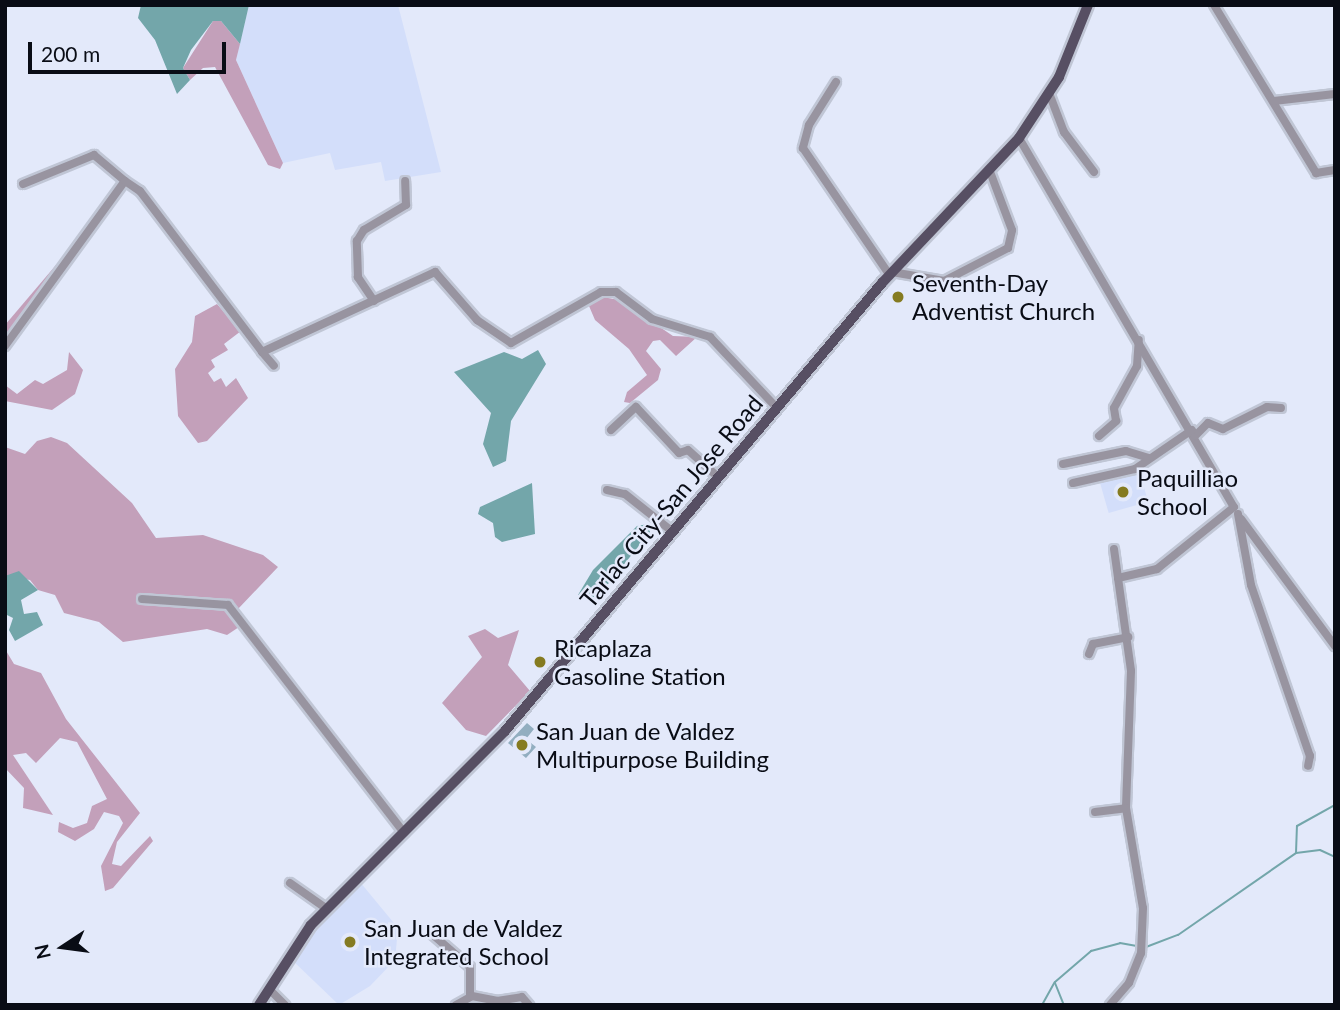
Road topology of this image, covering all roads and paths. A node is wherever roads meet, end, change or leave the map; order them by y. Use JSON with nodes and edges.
{"nodes":[{"id":1,"x":1088,"y":5,"type":"edge"},
{"id":2,"x":1214,"y":5,"type":"edge"},
{"id":3,"x":836,"y":82,"type":"dead end"},
{"id":4,"x":1049,"y":93,"type":"junction"},
{"id":5,"x":1335,"y":94,"type":"edge"},
{"id":6,"x":1274,"y":101,"type":"junction"},
{"id":7,"x":1019,"y":138,"type":"junction"},
{"id":8,"x":989,"y":169,"type":"junction"},
{"id":9,"x":1335,"y":170,"type":"edge"},
{"id":10,"x":1094,"y":172,"type":"dead end"},
{"id":11,"x":125,"y":181,"type":"junction"},
{"id":12,"x":405,"y":181,"type":"dead end"},
{"id":13,"x":23,"y":184,"type":"dead end"},
{"id":14,"x":891,"y":273,"type":"junction"},
{"id":15,"x":374,"y":300,"type":"junction"},
{"id":16,"x":1139,"y":340,"type":"junction"},
{"id":17,"x":5,"y":346,"type":"edge"},
{"id":18,"x":262,"y":352,"type":"junction"},
{"id":19,"x":274,"y":366,"type":"dead end"},
{"id":20,"x":776,"y":407,"type":"junction"},
{"id":21,"x":1280,"y":408,"type":"dead end"},
{"id":22,"x":611,"y":430,"type":"dead end"},
{"id":23,"x":1193,"y":433,"type":"junction"},
{"id":24,"x":1099,"y":436,"type":"dead end"},
{"id":25,"x":1149,"y":458,"type":"junction"},
{"id":26,"x":1063,"y":464,"type":"dead end"},
{"id":27,"x":718,"y":477,"type":"junction"},
{"id":28,"x":1073,"y":483,"type":"dead end"},
{"id":29,"x":607,"y":490,"type":"dead end"},
{"id":30,"x":1236,"y":511,"type":"junction"},
{"id":31,"x":673,"y":532,"type":"junction"},
{"id":32,"x":1114,"y":549,"type":"dead end"},
{"id":33,"x":1118,"y":578,"type":"junction"},
{"id":34,"x":142,"y":600,"type":"dead end"},
{"id":35,"x":1128,"y":637,"type":"junction"},
{"id":36,"x":1335,"y":646,"type":"edge"},
{"id":37,"x":1089,"y":654,"type":"dead end"},
{"id":38,"x":1308,"y":766,"type":"dead end"},
{"id":39,"x":1126,"y":808,"type":"junction"},
{"id":40,"x":1095,"y":812,"type":"dead end"},
{"id":41,"x":404,"y":833,"type":"junction"},
{"id":42,"x":290,"y":883,"type":"dead end"},
{"id":43,"x":327,"y":909,"type":"junction"},
{"id":44,"x":432,"y":934,"type":"dead end"},
{"id":45,"x":268,"y":989,"type":"junction"},
{"id":46,"x":470,"y":996,"type":"junction"},
{"id":47,"x":259,"y":1005,"type":"edge"},
{"id":48,"x":285,"y":1005,"type":"edge"},
{"id":49,"x":456,"y":1005,"type":"edge"},
{"id":50,"x":529,"y":1005,"type":"edge"},
{"id":51,"x":1110,"y":1005,"type":"edge"}],
"edges":[{"from":1,"to":4,"type":"main road","name":"Tarlac City-San Jose Road"},
{"from":2,"to":6,"type":"street"},
{"from":3,"to":14,"type":"street"},
{"from":4,"to":7,"type":"main road","name":"Tarlac City-San Jose Road"},
{"from":4,"to":10,"type":"street"},
{"from":5,"to":6,"type":"street"},
{"from":6,"to":9,"type":"street"},
{"from":7,"to":8,"type":"main road","name":"Tarlac City-San Jose Road"},
{"from":7,"to":16,"type":"street"},
{"from":8,"to":14,"type":"main road","name":"Tarlac City-San Jose Road"},
{"from":8,"to":14,"type":"street"},
{"from":11,"to":13,"type":"street"},
{"from":11,"to":17,"type":"street"},
{"from":11,"to":18,"type":"street"},
{"from":12,"to":15,"type":"street"},
{"from":14,"to":20,"type":"main road","name":"Tarlac City-San Jose Road"},
{"from":15,"to":18,"type":"street"},
{"from":15,"to":20,"type":"street"},
{"from":16,"to":23,"type":"street"},
{"from":16,"to":24,"type":"street"},
{"from":18,"to":19,"type":"street"},
{"from":20,"to":27,"type":"main road","name":"Tarlac City-San Jose Road"},
{"from":21,"to":23,"type":"street"},
{"from":22,"to":27,"type":"street"},
{"from":23,"to":25,"type":"street"},
{"from":23,"to":30,"type":"street"},
{"from":25,"to":26,"type":"street"},
{"from":25,"to":28,"type":"street"},
{"from":27,"to":31,"type":"main road","name":"Tarlac City-San Jose Road"},
{"from":29,"to":31,"type":"street"},
{"from":30,"to":33,"type":"street"},
{"from":30,"to":36,"type":"street"},
{"from":30,"to":38,"type":"street"},
{"from":31,"to":41,"type":"main road","name":"Tarlac City-San Jose Road"},
{"from":32,"to":33,"type":"street"},
{"from":33,"to":35,"type":"street"},
{"from":34,"to":41,"type":"street"},
{"from":35,"to":37,"type":"street"},
{"from":35,"to":39,"type":"street"},
{"from":39,"to":40,"type":"street"},
{"from":39,"to":51,"type":"street"},
{"from":41,"to":43,"type":"main road","name":"Tarlac City-San Jose Road"},
{"from":42,"to":43,"type":"street"},
{"from":43,"to":45,"type":"main road","name":"Tarlac City-San Jose Road"},
{"from":44,"to":46,"type":"street"},
{"from":45,"to":47,"type":"main road","name":"Tarlac City-San Jose Road"},
{"from":45,"to":48,"type":"street"},
{"from":46,"to":49,"type":"street"},
{"from":46,"to":50,"type":"street"}]}
